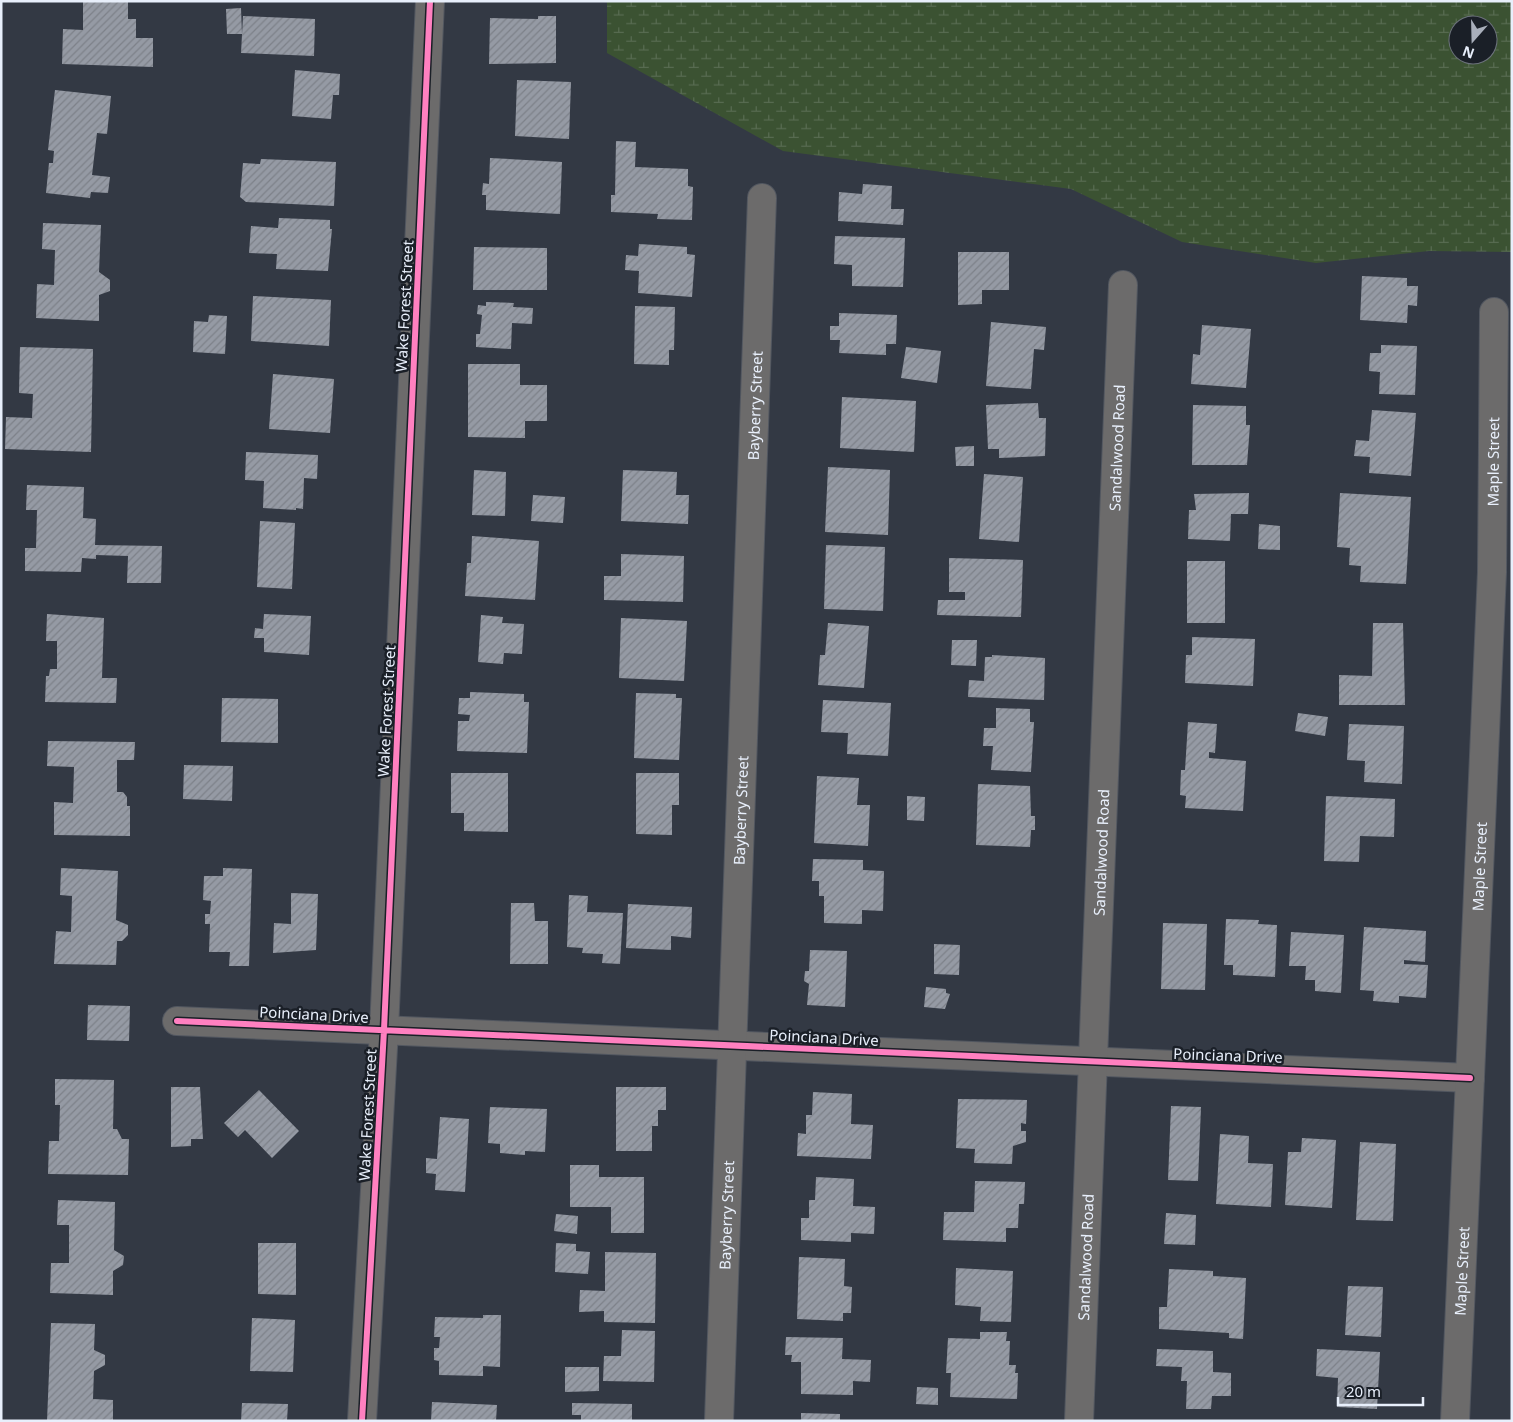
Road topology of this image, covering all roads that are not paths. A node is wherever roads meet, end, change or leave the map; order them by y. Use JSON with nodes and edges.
{"nodes":[{"id":1,"x":430,"y":1,"type":"edge"},
{"id":2,"x":762,"y":198,"type":"dead end"},
{"id":3,"x":1123,"y":285,"type":"dead end"},
{"id":4,"x":1494,"y":312,"type":"dead end"},
{"id":5,"x":1502,"y":572,"type":"edge"},
{"id":6,"x":176,"y":1021,"type":"dead end"},
{"id":7,"x":384,"y":1030,"type":"junction"},
{"id":8,"x":732,"y":1045,"type":"junction"},
{"id":9,"x":1092,"y":1061,"type":"junction"},
{"id":10,"x":1470,"y":1078,"type":"junction"},
{"id":11,"x":362,"y":1421,"type":"edge"},
{"id":12,"x":719,"y":1421,"type":"edge"},
{"id":13,"x":1079,"y":1421,"type":"edge"},
{"id":14,"x":1455,"y":1421,"type":"edge"}],
"edges":[{"from":1,"to":7,"type":"street","name":"Wake Forest Street"},
{"from":2,"to":8,"type":"street","name":"Bayberry Street"},
{"from":3,"to":9,"type":"street","name":"Sandalwood Road"},
{"from":4,"to":5,"type":"street","name":"Maple Street"},
{"from":5,"to":10,"type":"street","name":"Maple Street"},
{"from":6,"to":7,"type":"street","name":"Poinciana Drive"},
{"from":7,"to":8,"type":"street","name":"Poinciana Drive"},
{"from":7,"to":11,"type":"street","name":"Wake Forest Street"},
{"from":8,"to":9,"type":"street","name":"Poinciana Drive"},
{"from":8,"to":12,"type":"street","name":"Bayberry Street"},
{"from":9,"to":10,"type":"street","name":"Poinciana Drive"},
{"from":9,"to":13,"type":"street","name":"Sandalwood Road"},
{"from":10,"to":14,"type":"street","name":"Maple Street"}]}
